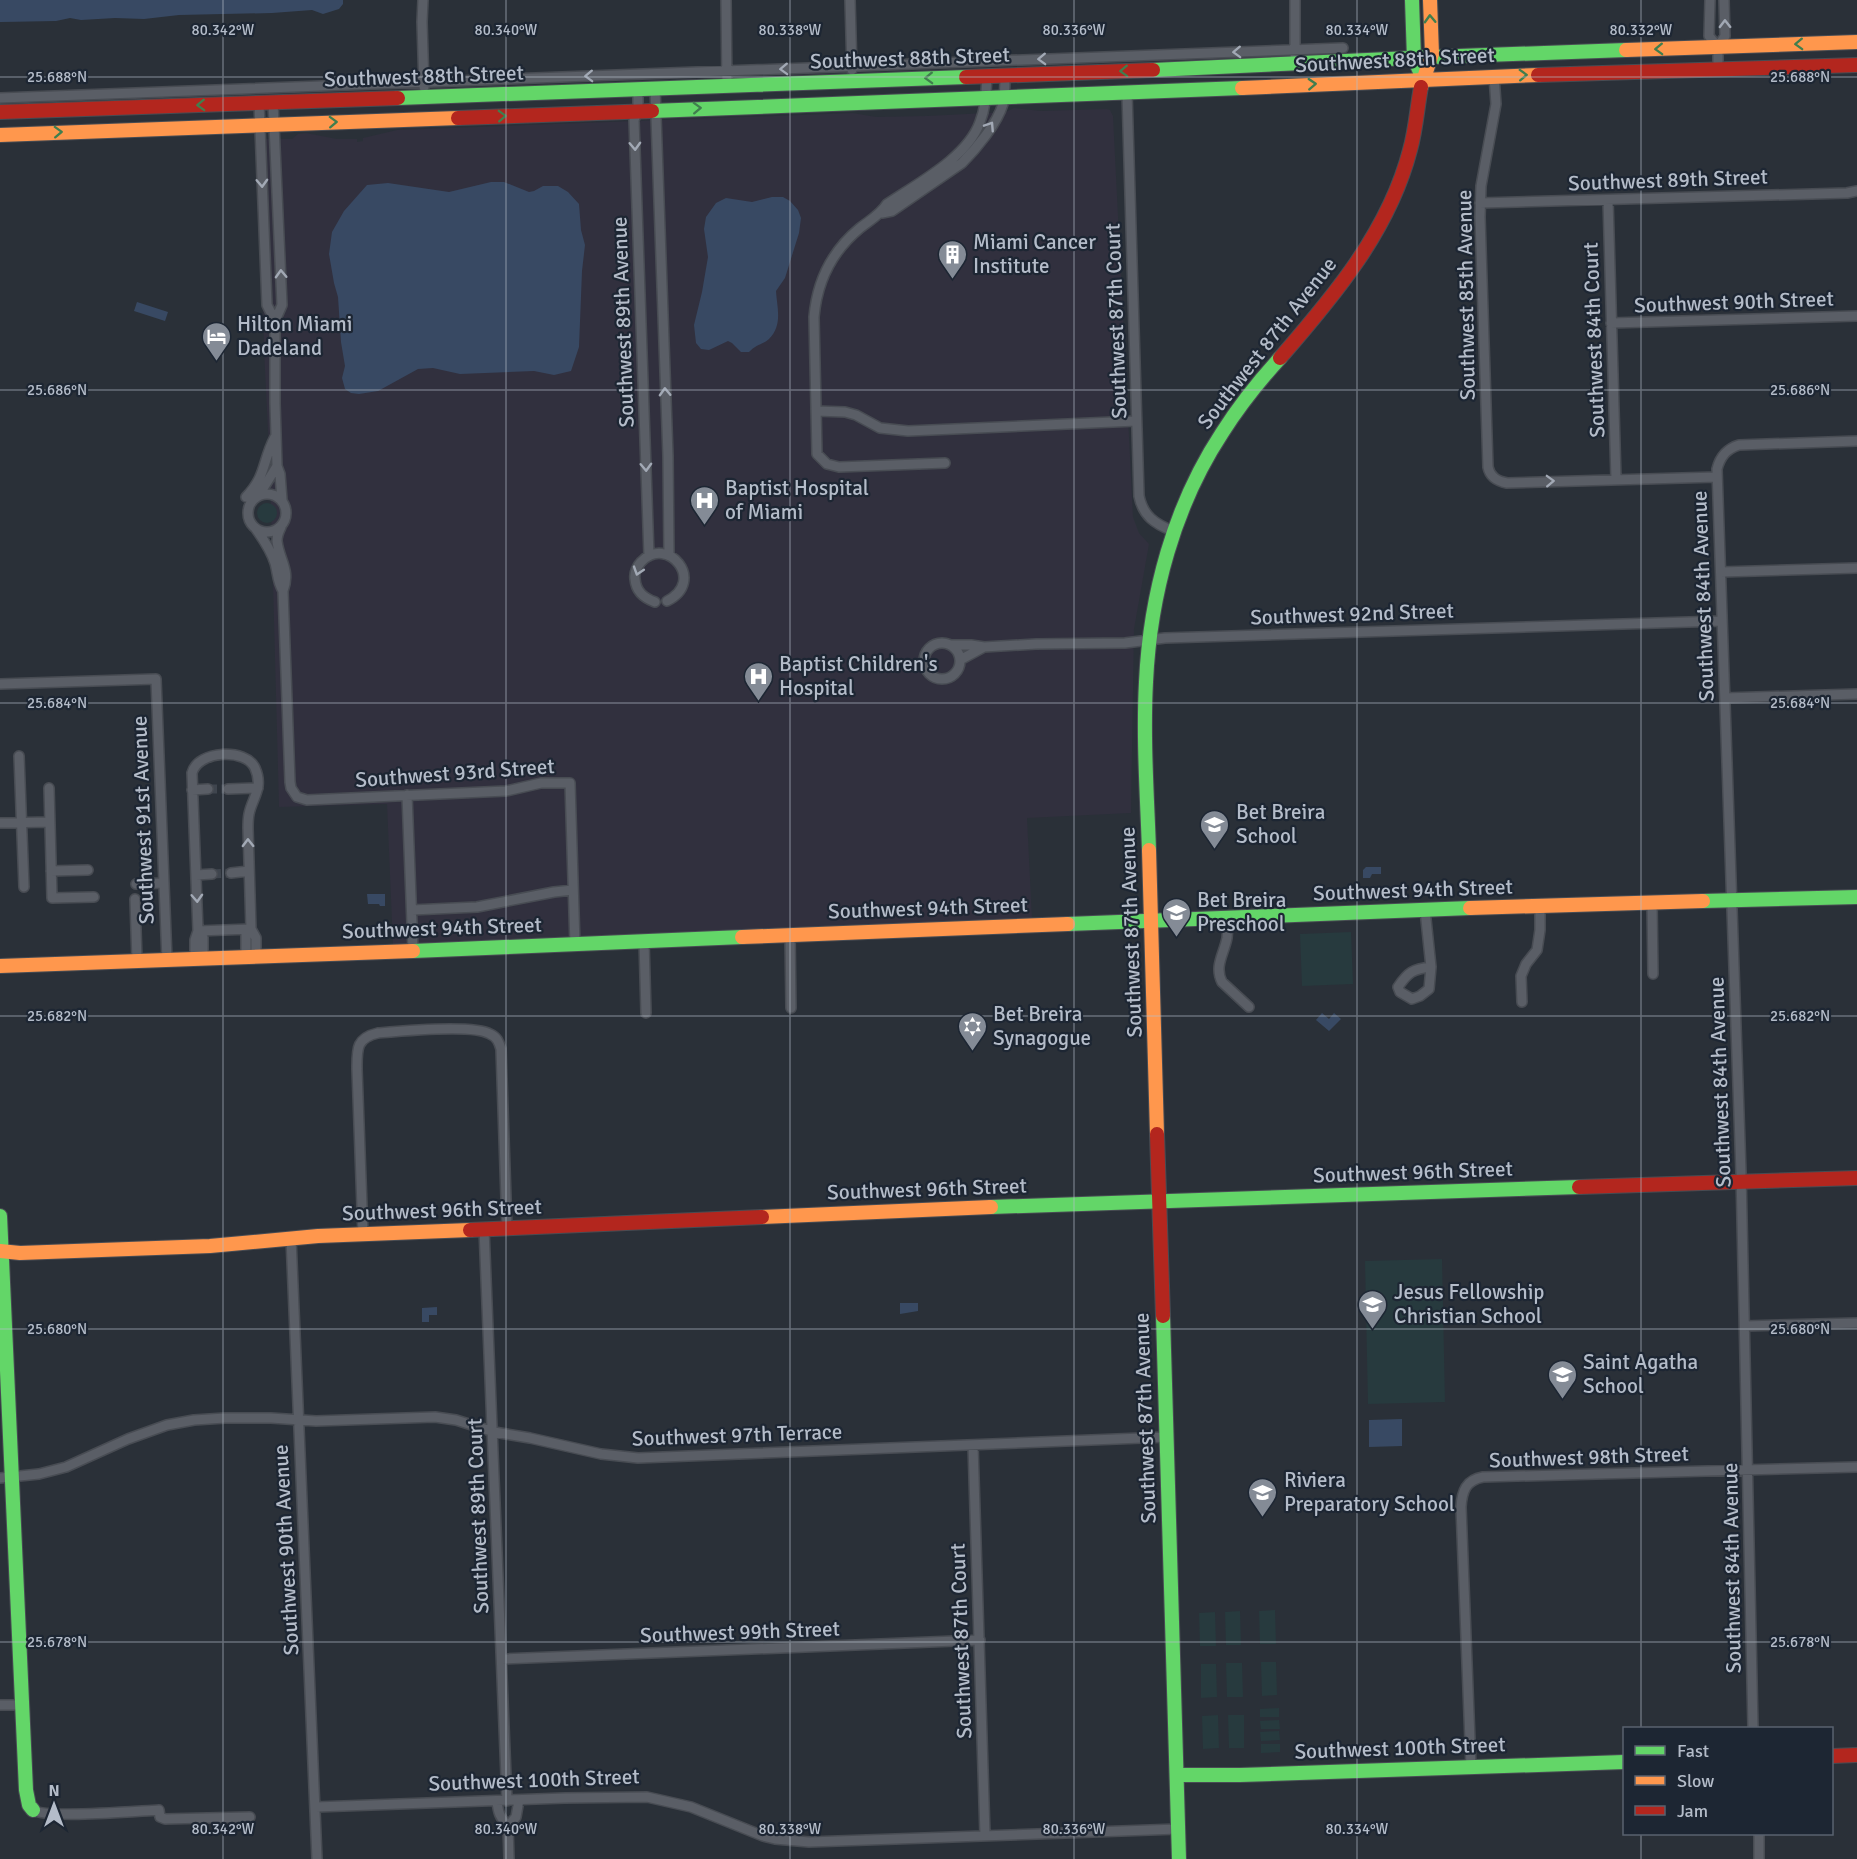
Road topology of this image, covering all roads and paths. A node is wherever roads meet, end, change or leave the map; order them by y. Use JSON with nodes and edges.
{"nodes":[{"id":1,"x":423,"y":0,"type":"edge"},
{"id":2,"x":726,"y":0,"type":"edge"},
{"id":3,"x":850,"y":0,"type":"edge"},
{"id":4,"x":1295,"y":0,"type":"edge"},
{"id":5,"x":1412,"y":0,"type":"edge"},
{"id":6,"x":1430,"y":0,"type":"edge"},
{"id":7,"x":1710,"y":0,"type":"edge"},
{"id":8,"x":1724,"y":0,"type":"edge"},
{"id":9,"x":1857,"y":42,"type":"edge"},
{"id":10,"x":1718,"y":47,"type":"junction"},
{"id":11,"x":1343,"y":48,"type":"dead end"},
{"id":12,"x":1295,"y":56,"type":"junction"},
{"id":13,"x":1432,"y":57,"type":"junction"},
{"id":14,"x":1414,"y":58,"type":"junction"},
{"id":15,"x":1857,"y":65,"type":"edge"},
{"id":16,"x":852,"y":66,"type":"junction"},
{"id":17,"x":727,"y":70,"type":"junction"},
{"id":18,"x":1718,"y":70,"type":"junction"},
{"id":19,"x":1005,"y":75,"type":"junction"},
{"id":20,"x":987,"y":76,"type":"junction"},
{"id":21,"x":1494,"y":76,"type":"junction"},
{"id":22,"x":1423,"y":79,"type":"junction"},
{"id":23,"x":853,"y":81,"type":"junction"},
{"id":24,"x":424,"y":82,"type":"junction"},
{"id":25,"x":727,"y":86,"type":"junction"},
{"id":26,"x":655,"y":88,"type":"junction"},
{"id":27,"x":638,"y":89,"type":"junction"},
{"id":28,"x":1127,"y":93,"type":"junction"},
{"id":29,"x":424,"y":97,"type":"junction"},
{"id":30,"x":1004,"y":97,"type":"junction"},
{"id":31,"x":0,"y":98,"type":"edge"},
{"id":32,"x":986,"y":98,"type":"junction"},
{"id":33,"x":266,"y":103,"type":"junction"},
{"id":34,"x":854,"y":103,"type":"junction"},
{"id":35,"x":639,"y":110,"type":"junction"},
{"id":36,"x":656,"y":110,"type":"junction"},
{"id":37,"x":0,"y":112,"type":"edge"},
{"id":38,"x":444,"y":118,"type":"junction"},
{"id":39,"x":274,"y":124,"type":"junction"},
{"id":40,"x":260,"y":125,"type":"junction"},
{"id":41,"x":0,"y":135,"type":"edge"},
{"id":42,"x":1857,"y":191,"type":"edge"},
{"id":43,"x":1608,"y":200,"type":"junction"},
{"id":44,"x":1480,"y":203,"type":"junction"},
{"id":45,"x":882,"y":213,"type":"junction"},
{"id":46,"x":1857,"y":316,"type":"edge"},
{"id":47,"x":275,"y":321,"type":"junction"},
{"id":48,"x":1611,"y":323,"type":"junction"},
{"id":49,"x":816,"y":411,"type":"junction"},
{"id":50,"x":1137,"y":421,"type":"junction"},
{"id":51,"x":276,"y":435,"type":"junction"},
{"id":52,"x":1857,"y":441,"type":"edge"},
{"id":53,"x":945,"y":463,"type":"dead end"},
{"id":54,"x":278,"y":466,"type":"junction"},
{"id":55,"x":1717,"y":477,"type":"junction"},
{"id":56,"x":1616,"y":479,"type":"junction"},
{"id":57,"x":259,"y":495,"type":"junction"},
{"id":58,"x":246,"y":497,"type":"dead end"},
{"id":59,"x":282,"y":500,"type":"junction"},
{"id":60,"x":281,"y":527,"type":"junction"},
{"id":61,"x":256,"y":529,"type":"junction"},
{"id":62,"x":1173,"y":531,"type":"junction"},
{"id":63,"x":669,"y":555,"type":"junction"},
{"id":64,"x":649,"y":556,"type":"junction"},
{"id":65,"x":1857,"y":568,"type":"edge"},
{"id":66,"x":1721,"y":572,"type":"junction"},
{"id":67,"x":283,"y":591,"type":"junction"},
{"id":68,"x":667,"y":601,"type":"dead end"},
{"id":69,"x":655,"y":602,"type":"dead end"},
{"id":70,"x":1722,"y":621,"type":"junction"},
{"id":71,"x":1148,"y":640,"type":"junction"},
{"id":72,"x":950,"y":645,"type":"junction"},
{"id":73,"x":984,"y":647,"type":"junction"},
{"id":74,"x":960,"y":660,"type":"junction"},
{"id":75,"x":0,"y":684,"type":"edge"},
{"id":76,"x":1857,"y":694,"type":"edge"},
{"id":77,"x":1725,"y":698,"type":"junction"},
{"id":78,"x":19,"y":756,"type":"dead end"},
{"id":79,"x":49,"y":788,"type":"dead end"},
{"id":80,"x":258,"y":788,"type":"junction"},
{"id":81,"x":208,"y":789,"type":"tunnel mouth"},
{"id":82,"x":228,"y":789,"type":"tunnel mouth"},
{"id":83,"x":192,"y":790,"type":"junction"},
{"id":84,"x":407,"y":795,"type":"junction"},
{"id":85,"x":50,"y":822,"type":"junction"},
{"id":86,"x":0,"y":823,"type":"edge"},
{"id":87,"x":22,"y":823,"type":"junction"},
{"id":88,"x":88,"y":870,"type":"dead end"},
{"id":89,"x":51,"y":871,"type":"junction"},
{"id":90,"x":249,"y":871,"type":"junction"},
{"id":91,"x":231,"y":873,"type":"tunnel mouth"},
{"id":92,"x":212,"y":874,"type":"tunnel mouth"},
{"id":93,"x":196,"y":875,"type":"junction"},
{"id":94,"x":164,"y":883,"type":"junction"},
{"id":95,"x":136,"y":884,"type":"dead end"},
{"id":96,"x":24,"y":887,"type":"dead end"},
{"id":97,"x":573,"y":890,"type":"junction"},
{"id":98,"x":94,"y":897,"type":"dead end"},
{"id":99,"x":1857,"y":897,"type":"edge"},
{"id":100,"x":135,"y":899,"type":"dead end"},
{"id":101,"x":1732,"y":900,"type":"junction"},
{"id":102,"x":1652,"y":903,"type":"junction"},
{"id":103,"x":1540,"y":907,"type":"junction"},
{"id":104,"x":412,"y":910,"type":"junction"},
{"id":105,"x":1425,"y":910,"type":"junction"},
{"id":106,"x":1227,"y":917,"type":"junction"},
{"id":107,"x":1152,"y":920,"type":"junction"},
{"id":108,"x":251,"y":929,"type":"junction"},
{"id":109,"x":198,"y":931,"type":"junction"},
{"id":110,"x":790,"y":935,"type":"junction"},
{"id":111,"x":644,"y":941,"type":"junction"},
{"id":112,"x":575,"y":945,"type":"junction"},
{"id":113,"x":413,"y":950,"type":"junction"},
{"id":114,"x":251,"y":957,"type":"junction"},
{"id":115,"x":199,"y":959,"type":"junction"},
{"id":116,"x":167,"y":960,"type":"junction"},
{"id":117,"x":138,"y":961,"type":"junction"},
{"id":118,"x":0,"y":966,"type":"edge"},
{"id":119,"x":1431,"y":967,"type":"dead end"},
{"id":120,"x":1653,"y":974,"type":"dead end"},
{"id":121,"x":1522,"y":1002,"type":"dead end"},
{"id":122,"x":1249,"y":1006,"type":"dead end"},
{"id":123,"x":791,"y":1008,"type":"dead end"},
{"id":124,"x":646,"y":1013,"type":"dead end"},
{"id":125,"x":1857,"y":1178,"type":"edge"},
{"id":126,"x":1741,"y":1182,"type":"junction"},
{"id":127,"x":1160,"y":1201,"type":"junction"},
{"id":128,"x":0,"y":1216,"type":"edge"},
{"id":129,"x":507,"y":1228,"type":"junction"},
{"id":130,"x":484,"y":1229,"type":"junction"},
{"id":131,"x":363,"y":1235,"type":"junction"},
{"id":132,"x":291,"y":1238,"type":"junction"},
{"id":133,"x":1,"y":1251,"type":"edge"},
{"id":134,"x":1857,"y":1323,"type":"edge"},
{"id":135,"x":1744,"y":1326,"type":"junction"},
{"id":136,"x":298,"y":1421,"type":"junction"},
{"id":137,"x":494,"y":1432,"type":"junction"},
{"id":138,"x":1167,"y":1437,"type":"junction"},
{"id":139,"x":973,"y":1445,"type":"junction"},
{"id":140,"x":1857,"y":1467,"type":"edge"},
{"id":141,"x":1748,"y":1470,"type":"junction"},
{"id":142,"x":6,"y":1477,"type":"edge"},
{"id":143,"x":980,"y":1640,"type":"junction"},
{"id":144,"x":502,"y":1659,"type":"junction"},
{"id":145,"x":22,"y":1704,"type":"junction"},
{"id":146,"x":0,"y":1705,"type":"edge"},
{"id":147,"x":1753,"y":1727,"type":"edge"},
{"id":148,"x":1857,"y":1755,"type":"edge"},
{"id":149,"x":1833,"y":1756,"type":"edge"},
{"id":150,"x":1623,"y":1762,"type":"edge"},
{"id":151,"x":1471,"y":1767,"type":"junction"},
{"id":152,"x":1177,"y":1775,"type":"junction"},
{"id":153,"x":519,"y":1800,"type":"junction"},
{"id":154,"x":497,"y":1801,"type":"junction"},
{"id":155,"x":507,"y":1801,"type":"junction"},
{"id":156,"x":316,"y":1807,"type":"junction"},
{"id":157,"x":33,"y":1809,"type":"joint"},
{"id":158,"x":250,"y":1816,"type":"dead end"},
{"id":159,"x":508,"y":1826,"type":"junction"},
{"id":160,"x":1178,"y":1829,"type":"junction"},
{"id":161,"x":985,"y":1835,"type":"junction"},
{"id":162,"x":1759,"y":1835,"type":"edge"},
{"id":163,"x":317,"y":1859,"type":"edge"},
{"id":164,"x":509,"y":1859,"type":"edge"},
{"id":165,"x":1179,"y":1859,"type":"edge"},
{"id":166,"x":1759,"y":1859,"type":"edge"}],
"edges":[{"from":1,"to":24,"type":"street"},
{"from":2,"to":17,"type":"street"},
{"from":3,"to":16,"type":"street"},
{"from":4,"to":12,"type":"street"},
{"from":5,"to":14,"type":"main road"},
{"from":13,"to":6,"type":"main road","name":"Southwest 87th Avenue","one_way":true},
{"from":7,"to":10,"type":"street"},
{"from":10,"to":8,"type":"street","one_way":true},
{"from":9,"to":10,"type":"main road","name":"Southwest 88th Street","one_way":true},
{"from":10,"to":13,"type":"main road","name":"Southwest 88th Street","one_way":true},
{"from":10,"to":18,"type":"street"},
{"from":11,"to":12,"type":"street","name":"Southwest 88th Street"},
{"from":12,"to":14,"type":"main road","name":"Southwest 88th Street"},
{"from":12,"to":16,"type":"street","name":"Southwest 88th Street","one_way":true},
{"from":12,"to":19,"type":"main road","name":"Southwest 88th Street","one_way":true},
{"from":13,"to":14,"type":"main road","name":"Southwest 88th Street"},
{"from":13,"to":22,"type":"main road","name":"Southwest 87th Avenue"},
{"from":14,"to":22,"type":"main road"},
{"from":15,"to":18,"type":"main road","name":"Southwest 88th Street"},
{"from":16,"to":17,"type":"street","name":"Southwest 88th Street","one_way":true},
{"from":16,"to":23,"type":"street"},
{"from":17,"to":24,"type":"street","name":"Southwest 88th Street","one_way":true},
{"from":17,"to":25,"type":"street"},
{"from":21,"to":18,"type":"main road","name":"Southwest 88th Street","one_way":true},
{"from":19,"to":20,"type":"main road","name":"Southwest 88th Street"},
{"from":19,"to":30,"type":"street"},
{"from":20,"to":23,"type":"main road","name":"Southwest 88th Street","one_way":true},
{"from":20,"to":32,"type":"street"},
{"from":21,"to":22,"type":"main road","name":"Southwest 88th Street"},
{"from":21,"to":44,"type":"street","name":"Southwest 85th Avenue"},
{"from":28,"to":22,"type":"main road","name":"Southwest 88th Street","one_way":true},
{"from":22,"to":62,"type":"main road","name":"Southwest 87th Avenue"},
{"from":23,"to":25,"type":"main road","name":"Southwest 88th Street"},
{"from":23,"to":34,"type":"main road"},
{"from":24,"to":29,"type":"street"},
{"from":24,"to":31,"type":"street","name":"Southwest 88th Street"},
{"from":25,"to":26,"type":"main road","name":"Southwest 88th Street"},
{"from":26,"to":27,"type":"main road","name":"Southwest 88th Street"},
{"from":26,"to":36,"type":"street","name":"Southwest 89th Avenue"},
{"from":27,"to":29,"type":"main road","name":"Southwest 88th Street"},
{"from":27,"to":35,"type":"street","name":"Southwest 89th Avenue"},
{"from":28,"to":30,"type":"main road","name":"Southwest 88th Street"},
{"from":28,"to":50,"type":"street","name":"Southwest 87th Court"},
{"from":29,"to":33,"type":"main road","name":"Southwest 88th Street"},
{"from":29,"to":38,"type":"main road"},
{"from":30,"to":32,"type":"main road","name":"Southwest 88th Street"},
{"from":45,"to":30,"type":"street","one_way":true},
{"from":32,"to":34,"type":"main road","name":"Southwest 88th Street"},
{"from":32,"to":45,"type":"street"},
{"from":33,"to":37,"type":"main road","name":"Southwest 88th Street","one_way":true},
{"from":33,"to":39,"type":"street"},
{"from":33,"to":40,"type":"street"},
{"from":36,"to":34,"type":"main road","name":"Southwest 88th Street","one_way":true},
{"from":35,"to":36,"type":"main road","name":"Southwest 88th Street"},
{"from":38,"to":35,"type":"main road","name":"Southwest 88th Street","one_way":true},
{"from":35,"to":64,"type":"street","name":"Southwest 89th Avenue","one_way":true},
{"from":63,"to":36,"type":"street","name":"Southwest 89th Avenue","one_way":true},
{"from":39,"to":38,"type":"main road","name":"Southwest 88th Street","one_way":true},
{"from":39,"to":40,"type":"main road","name":"Southwest 88th Street"},
{"from":47,"to":39,"type":"street","one_way":true},
{"from":41,"to":40,"type":"main road","name":"Southwest 88th Street","one_way":true},
{"from":40,"to":47,"type":"street","one_way":true},
{"from":42,"to":43,"type":"street","name":"Southwest 89th Street"},
{"from":43,"to":44,"type":"street","name":"Southwest 89th Street"},
{"from":43,"to":48,"type":"street","name":"Southwest 84th Court"},
{"from":44,"to":56,"type":"street","name":"Southwest 85th Avenue","one_way":true},
{"from":45,"to":49,"type":"street"},
{"from":46,"to":48,"type":"street","name":"Southwest 90th Street"},
{"from":47,"to":51,"type":"street"},
{"from":48,"to":56,"type":"street","name":"Southwest 84th Court"},
{"from":49,"to":50,"type":"street"},
{"from":49,"to":53,"type":"street"},
{"from":50,"to":62,"type":"street","name":"Southwest 87th Court"},
{"from":51,"to":54,"type":"street"},
{"from":51,"to":58,"type":"street"},
{"from":52,"to":55,"type":"street","name":"Southwest 84th Avenue"},
{"from":54,"to":57,"type":"street"},
{"from":54,"to":59,"type":"street"},
{"from":55,"to":56,"type":"street"},
{"from":55,"to":66,"type":"street","name":"Southwest 84th Avenue"},
{"from":57,"to":59,"type":"street"},
{"from":57,"to":61,"type":"street"},
{"from":59,"to":60,"type":"street"},
{"from":60,"to":61,"type":"street"},
{"from":60,"to":67,"type":"street"},
{"from":61,"to":67,"type":"street"},
{"from":62,"to":71,"type":"main road","name":"Southwest 87th Avenue"},
{"from":63,"to":64,"type":"street"},
{"from":63,"to":68,"type":"street"},
{"from":64,"to":69,"type":"street","one_way":true},
{"from":65,"to":66,"type":"street"},
{"from":66,"to":70,"type":"street","name":"Southwest 84th Avenue"},
{"from":67,"to":84,"type":"street","name":"Southwest 93rd Street"},
{"from":70,"to":71,"type":"street","name":"Southwest 92nd Street"},
{"from":70,"to":77,"type":"street","name":"Southwest 84th Avenue"},
{"from":71,"to":73,"type":"street","name":"Southwest 92nd Street"},
{"from":71,"to":107,"type":"main road","name":"Southwest 87th Avenue"},
{"from":72,"to":73,"type":"street","name":"Southwest 92nd Street"},
{"from":72,"to":74,"type":"street"},
{"from":72,"to":74,"type":"street"},
{"from":73,"to":74,"type":"street","name":"Southwest 92nd Street"},
{"from":75,"to":94,"type":"street","name":"Southwest 91st Avenue"},
{"from":76,"to":77,"type":"street"},
{"from":77,"to":101,"type":"street","name":"Southwest 84th Avenue"},
{"from":78,"to":87,"type":"street"},
{"from":79,"to":85,"type":"street"},
{"from":80,"to":82,"type":"street"},
{"from":80,"to":83,"type":"street"},
{"from":90,"to":80,"type":"street","one_way":true},
{"from":81,"to":83,"type":"street"},
{"from":83,"to":93,"type":"street"},
{"from":84,"to":97,"type":"street","name":"Southwest 93rd Street"},
{"from":84,"to":104,"type":"street"},
{"from":85,"to":87,"type":"street"},
{"from":85,"to":89,"type":"street"},
{"from":86,"to":87,"type":"street"},
{"from":87,"to":96,"type":"street"},
{"from":88,"to":89,"type":"street"},
{"from":89,"to":98,"type":"street"},
{"from":90,"to":91,"type":"street"},
{"from":90,"to":108,"type":"street"},
{"from":92,"to":93,"type":"street"},
{"from":93,"to":109,"type":"street","one_way":true},
{"from":94,"to":95,"type":"street"},
{"from":94,"to":116,"type":"street","name":"Southwest 91st Avenue"},
{"from":97,"to":104,"type":"street"},
{"from":97,"to":112,"type":"street"},
{"from":99,"to":101,"type":"main road","name":"Southwest 94th Street"},
{"from":100,"to":117,"type":"street"},
{"from":101,"to":102,"type":"main road","name":"Southwest 94th Street"},
{"from":101,"to":126,"type":"street","name":"Southwest 84th Avenue"},
{"from":102,"to":103,"type":"main road","name":"Southwest 94th Street"},
{"from":102,"to":120,"type":"street"},
{"from":103,"to":105,"type":"main road","name":"Southwest 94th Street"},
{"from":103,"to":121,"type":"street"},
{"from":104,"to":113,"type":"street"},
{"from":105,"to":106,"type":"main road","name":"Southwest 94th Street"},
{"from":105,"to":119,"type":"street"},
{"from":106,"to":107,"type":"main road","name":"Southwest 94th Street"},
{"from":106,"to":122,"type":"street"},
{"from":107,"to":110,"type":"main road","name":"Southwest 94th Street"},
{"from":107,"to":127,"type":"main road","name":"Southwest 87th Avenue"},
{"from":108,"to":109,"type":"street"},
{"from":108,"to":114,"type":"street"},
{"from":109,"to":115,"type":"street"},
{"from":110,"to":111,"type":"main road","name":"Southwest 94th Street"},
{"from":110,"to":123,"type":"street"},
{"from":111,"to":112,"type":"main road","name":"Southwest 94th Street"},
{"from":111,"to":124,"type":"street"},
{"from":112,"to":113,"type":"main road","name":"Southwest 94th Street"},
{"from":113,"to":114,"type":"main road","name":"Southwest 94th Street"},
{"from":114,"to":115,"type":"main road","name":"Southwest 94th Street"},
{"from":115,"to":116,"type":"main road","name":"Southwest 94th Street"},
{"from":116,"to":117,"type":"main road","name":"Southwest 94th Street"},
{"from":117,"to":118,"type":"main road","name":"Southwest 94th Street"},
{"from":125,"to":126,"type":"main road","name":"Southwest 96th Street"},
{"from":126,"to":127,"type":"main road","name":"Southwest 96th Street"},
{"from":126,"to":135,"type":"street","name":"Southwest 84th Avenue"},
{"from":127,"to":129,"type":"main road","name":"Southwest 96th Street"},
{"from":127,"to":138,"type":"main road","name":"Southwest 87th Avenue"},
{"from":128,"to":133,"type":"main road"},
{"from":129,"to":130,"type":"main road","name":"Southwest 96th Street"},
{"from":129,"to":131,"type":"street"},
{"from":130,"to":131,"type":"main road","name":"Southwest 96th Street"},
{"from":130,"to":137,"type":"street","name":"Southwest 89th Court"},
{"from":131,"to":132,"type":"main road","name":"Southwest 96th Street"},
{"from":132,"to":133,"type":"main road","name":"Southwest 96th Street"},
{"from":132,"to":136,"type":"street","name":"Southwest 90th Avenue"},
{"from":133,"to":142,"type":"main road"},
{"from":134,"to":135,"type":"street"},
{"from":135,"to":141,"type":"street","name":"Southwest 84th Avenue"},
{"from":136,"to":137,"type":"street","name":"Southwest 97th Terrace"},
{"from":136,"to":142,"type":"street","name":"Southwest 97th Terrace"},
{"from":136,"to":156,"type":"street","name":"Southwest 90th Avenue"},
{"from":137,"to":139,"type":"street","name":"Southwest 97th Terrace"},
{"from":137,"to":144,"type":"street","name":"Southwest 89th Court"},
{"from":138,"to":139,"type":"street","name":"Southwest 97th Terrace"},
{"from":138,"to":152,"type":"main road","name":"Southwest 87th Avenue"},
{"from":139,"to":143,"type":"street","name":"Southwest 87th Court"},
{"from":140,"to":141,"type":"street","name":"Southwest 98th Street"},
{"from":141,"to":147,"type":"street","name":"Southwest 84th Avenue"},
{"from":141,"to":151,"type":"street","name":"Southwest 98th Street"},
{"from":142,"to":145,"type":"main road"},
{"from":143,"to":144,"type":"street","name":"Southwest 99th Street"},
{"from":143,"to":161,"type":"street","name":"Southwest 87th Court"},
{"from":144,"to":155,"type":"street","name":"Southwest 89th Court"},
{"from":145,"to":146,"type":"street"},
{"from":145,"to":157,"type":"main road"},
{"from":148,"to":149,"type":"main road"},
{"from":150,"to":151,"type":"main road","name":"Southwest 100th Street"},
{"from":151,"to":152,"type":"main road","name":"Southwest 100th Street"},
{"from":152,"to":160,"type":"main road","name":"Southwest 87th Avenue"},
{"from":153,"to":155,"type":"street","name":"Southwest 100th Street"},
{"from":153,"to":159,"type":"street"},
{"from":153,"to":161,"type":"street","name":"Southwest 100th Street"},
{"from":154,"to":155,"type":"street","name":"Southwest 100th Street"},
{"from":154,"to":156,"type":"street","name":"Southwest 100th Street"},
{"from":154,"to":159,"type":"street"},
{"from":156,"to":163,"type":"street","name":"Southwest 90th Avenue"},
{"from":157,"to":158,"type":"street"},
{"from":159,"to":164,"type":"street"},
{"from":160,"to":161,"type":"street","name":"Southwest 100th Street"},
{"from":160,"to":165,"type":"main road","name":"Southwest 87th Avenue"},
{"from":162,"to":166,"type":"street"}]}
